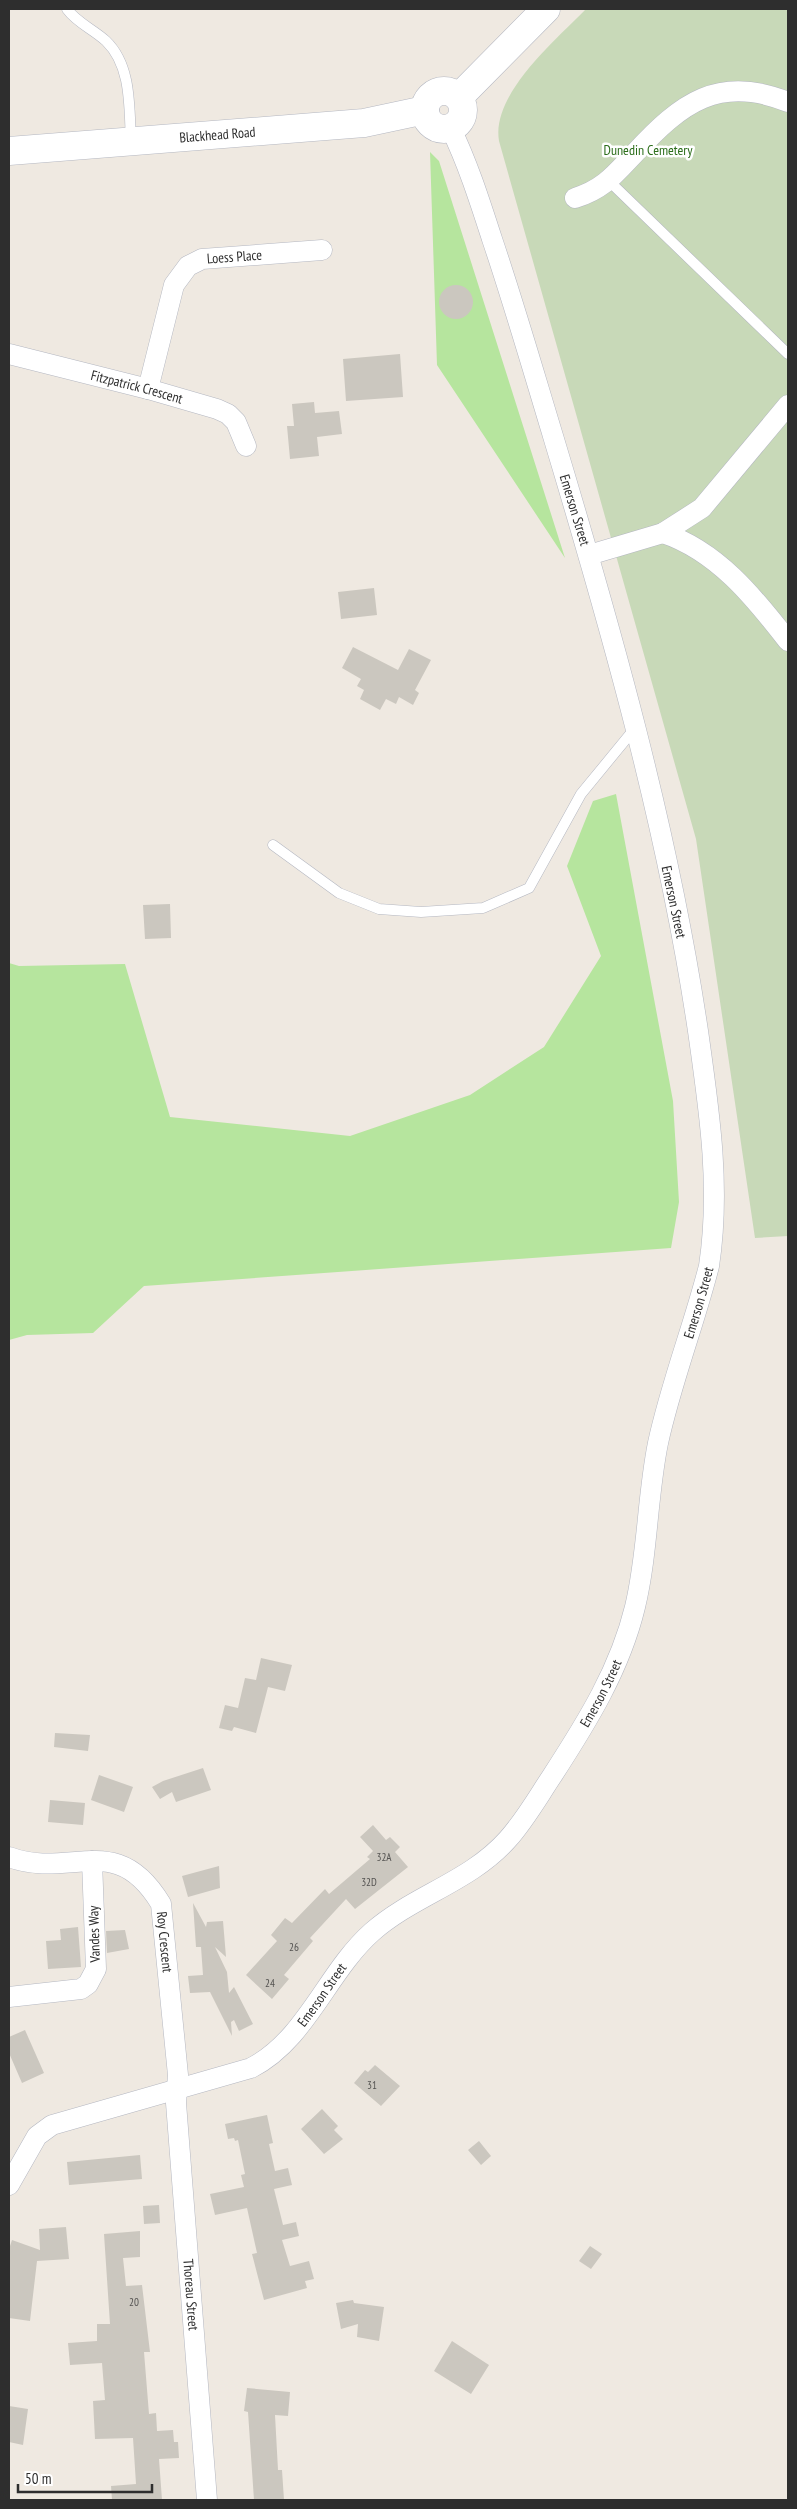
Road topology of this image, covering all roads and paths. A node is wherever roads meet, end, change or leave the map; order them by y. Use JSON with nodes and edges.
{"nodes":[{"id":1,"x":67,"y":9,"type":"edge"},
{"id":2,"x":546,"y":9,"type":"edge"},
{"id":3,"x":459,"y":97,"type":"junction"},
{"id":4,"x":788,"y":102,"type":"edge"},
{"id":5,"x":425,"y":110,"type":"junction"},
{"id":6,"x":451,"y":129,"type":"junction"},
{"id":7,"x":131,"y":143,"type":"junction"},
{"id":8,"x":9,"y":152,"type":"edge"},
{"id":9,"x":609,"y":181,"type":"junction"},
{"id":10,"x":575,"y":198,"type":"dead end"},
{"id":11,"x":322,"y":250,"type":"dead end"},
{"id":12,"x":9,"y":354,"type":"edge"},
{"id":13,"x":788,"y":354,"type":"edge"},
{"id":14,"x":148,"y":389,"type":"junction"},
{"id":15,"x":788,"y":405,"type":"edge"},
{"id":16,"x":246,"y":446,"type":"dead end"},
{"id":17,"x":663,"y":533,"type":"junction"},
{"id":18,"x":589,"y":555,"type":"junction"},
{"id":19,"x":788,"y":641,"type":"edge"},
{"id":20,"x":636,"y":726,"type":"junction"},
{"id":21,"x":273,"y":844,"type":"dead end"},
{"id":22,"x":9,"y":1857,"type":"edge"},
{"id":23,"x":92,"y":1861,"type":"junction"},
{"id":24,"x":9,"y":1997,"type":"edge"},
{"id":25,"x":177,"y":2089,"type":"junction"},
{"id":26,"x":9,"y":2186,"type":"edge"},
{"id":27,"x":207,"y":2500,"type":"edge"}],
"edges":[{"from":1,"to":7,"type":"lane"},
{"from":2,"to":3,"type":"main road"},
{"from":3,"to":5,"type":"main road"},
{"from":3,"to":6,"type":"main road"},
{"from":4,"to":9,"type":"street"},
{"from":5,"to":6,"type":"main road"},
{"from":5,"to":7,"type":"main road","name":"Blackhead Road"},
{"from":6,"to":18,"type":"street","name":"Emerson Street"},
{"from":7,"to":8,"type":"main road","name":"Blackhead Road"},
{"from":9,"to":10,"type":"street"},
{"from":9,"to":13,"type":"lane"},
{"from":11,"to":14,"type":"street","name":"Loess Place"},
{"from":12,"to":14,"type":"street","name":"Fitzpatrick Crescent"},
{"from":14,"to":16,"type":"street","name":"Fitzpatrick Crescent"},
{"from":15,"to":17,"type":"street"},
{"from":17,"to":18,"type":"street"},
{"from":17,"to":19,"type":"street"},
{"from":18,"to":20,"type":"street","name":"Emerson Street"},
{"from":20,"to":21,"type":"lane"},
{"from":20,"to":25,"type":"street","name":"Emerson Street"},
{"from":22,"to":23,"type":"street","name":"Roy Crescent"},
{"from":23,"to":24,"type":"street","name":"Vandes Way"},
{"from":23,"to":25,"type":"street","name":"Roy Crescent"},
{"from":25,"to":26,"type":"street","name":"Emerson Street"},
{"from":25,"to":27,"type":"street","name":"Thoreau Street"}]}
